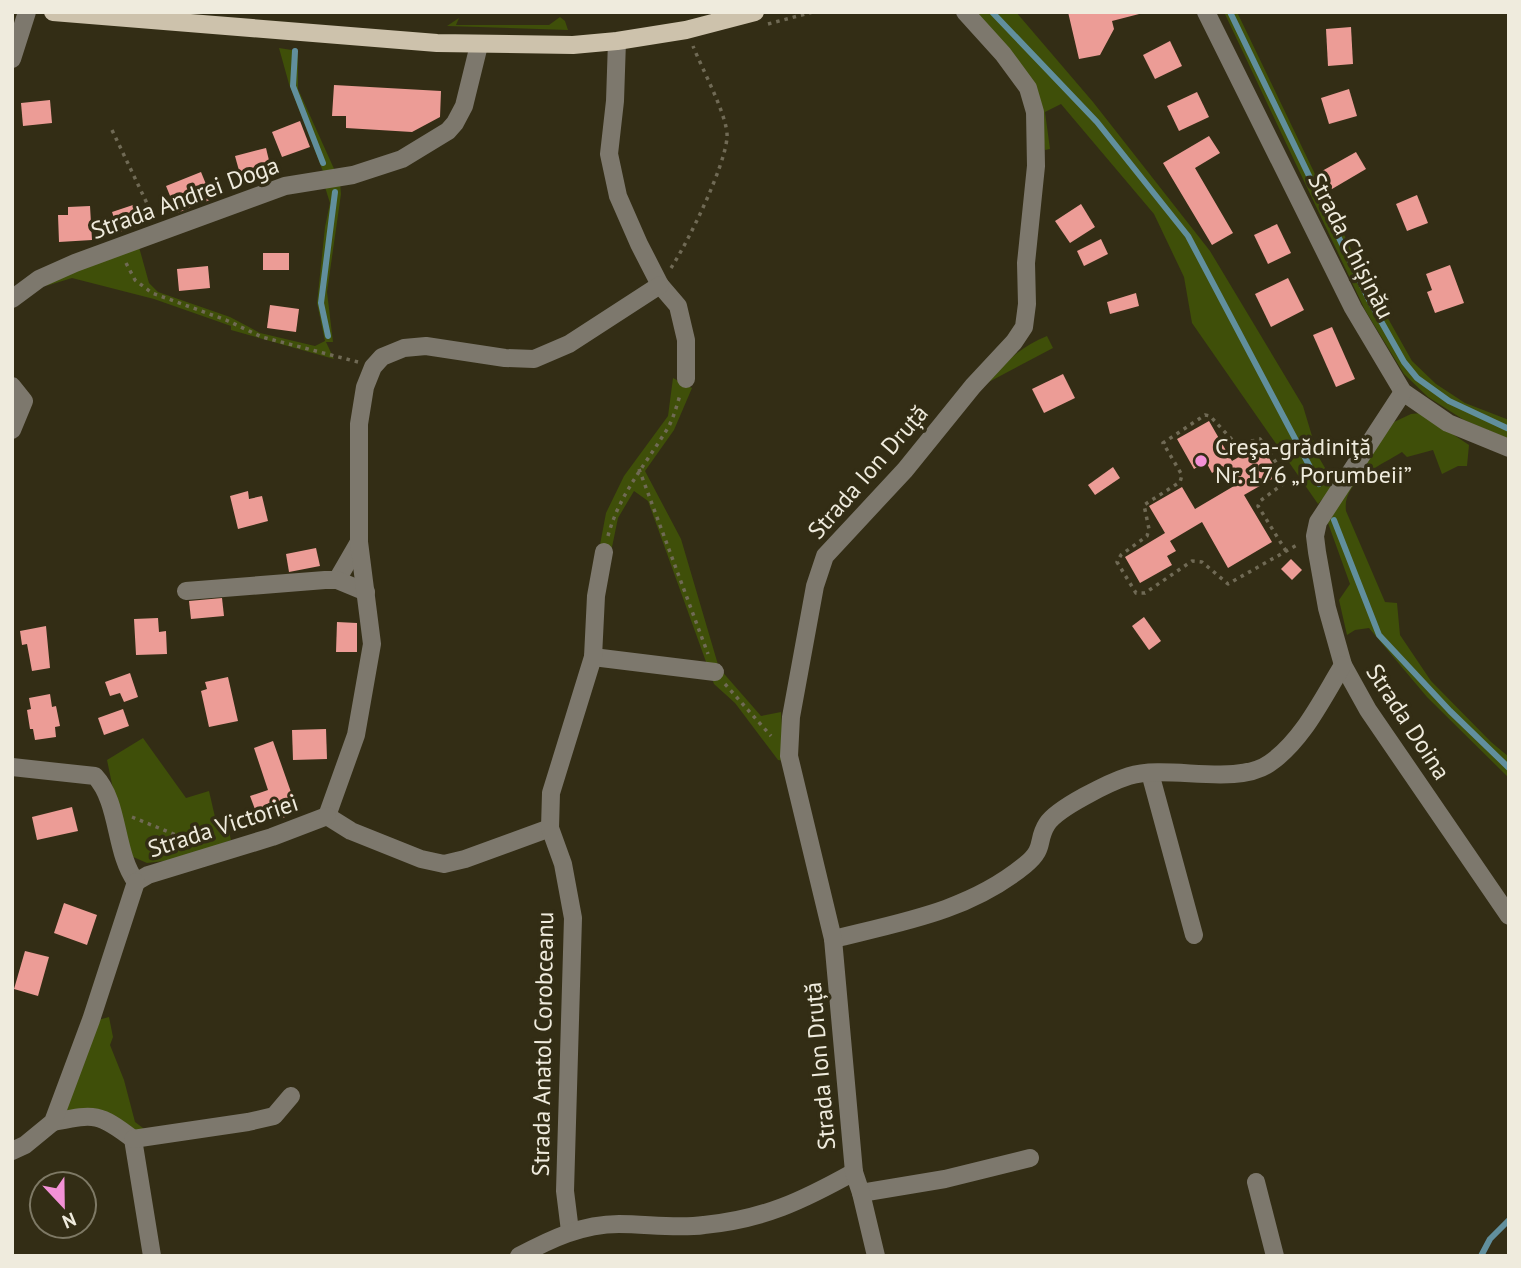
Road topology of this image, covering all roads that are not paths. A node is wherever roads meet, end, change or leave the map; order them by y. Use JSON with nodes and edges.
{"nodes":[{"id":1,"x":27,"y":12,"type":"edge"},
{"id":2,"x":53,"y":12,"type":"edge"},
{"id":3,"x":755,"y":12,"type":"edge"},
{"id":4,"x":965,"y":12,"type":"edge"},
{"id":5,"x":1206,"y":12,"type":"edge"},
{"id":6,"x":617,"y":41,"type":"junction"},
{"id":7,"x":479,"y":45,"type":"junction"},
{"id":8,"x":12,"y":59,"type":"edge"},
{"id":9,"x":660,"y":285,"type":"junction"},
{"id":10,"x":12,"y":299,"type":"edge"},
{"id":11,"x":686,"y":379,"type":"road end"},
{"id":12,"x":12,"y":386,"type":"edge"},
{"id":13,"x":1403,"y":392,"type":"junction"},
{"id":14,"x":12,"y":430,"type":"edge"},
{"id":15,"x":1509,"y":448,"type":"edge"},
{"id":16,"x":359,"y":542,"type":"junction"},
{"id":17,"x":604,"y":552,"type":"road end"},
{"id":18,"x":337,"y":580,"type":"junction"},
{"id":19,"x":186,"y":591,"type":"dead end"},
{"id":20,"x":366,"y":593,"type":"junction"},
{"id":21,"x":593,"y":657,"type":"junction"},
{"id":22,"x":1343,"y":665,"type":"junction"},
{"id":23,"x":715,"y":672,"type":"road end"},
{"id":24,"x":12,"y":766,"type":"edge"},
{"id":25,"x":1150,"y":773,"type":"junction"},
{"id":26,"x":327,"y":816,"type":"junction"},
{"id":27,"x":550,"y":828,"type":"junction"},
{"id":28,"x":136,"y":882,"type":"junction"},
{"id":29,"x":1509,"y":916,"type":"edge"},
{"id":30,"x":1194,"y":934,"type":"dead end"},
{"id":31,"x":833,"y":939,"type":"junction"},
{"id":32,"x":291,"y":1096,"type":"dead end"},
{"id":33,"x":53,"y":1122,"type":"junction"},
{"id":34,"x":133,"y":1139,"type":"junction"},
{"id":35,"x":12,"y":1151,"type":"edge"},
{"id":36,"x":1030,"y":1158,"type":"dead end"},
{"id":37,"x":854,"y":1172,"type":"junction"},
{"id":38,"x":1256,"y":1182,"type":"dead end"},
{"id":39,"x":861,"y":1193,"type":"junction"},
{"id":40,"x":570,"y":1231,"type":"junction"},
{"id":41,"x":152,"y":1256,"type":"edge"},
{"id":42,"x":519,"y":1256,"type":"edge"},
{"id":43,"x":876,"y":1256,"type":"edge"},
{"id":44,"x":1275,"y":1256,"type":"edge"}],
"edges":[{"from":1,"to":8,"type":"street"},
{"from":2,"to":7,"type":"main road"},
{"from":3,"to":6,"type":"main road"},
{"from":4,"to":31,"type":"street","name":"Strada Ion Druță"},
{"from":5,"to":13,"type":"street","name":"Strada Chișinău"},
{"from":6,"to":7,"type":"main road"},
{"from":6,"to":9,"type":"street"},
{"from":7,"to":10,"type":"street","name":"Strada Andrei Doga"},
{"from":9,"to":11,"type":"street"},
{"from":9,"to":16,"type":"street"},
{"from":12,"to":14,"type":"street"},
{"from":13,"to":15,"type":"street","name":"Strada Chișinău"},
{"from":13,"to":22,"type":"street","name":"Strada Doina"},
{"from":16,"to":18,"type":"street"},
{"from":16,"to":20,"type":"street"},
{"from":17,"to":21,"type":"street","name":"Strada Anatol Corobceanu"},
{"from":18,"to":19,"type":"street"},
{"from":18,"to":20,"type":"street"},
{"from":20,"to":26,"type":"street"},
{"from":21,"to":23,"type":"street"},
{"from":21,"to":27,"type":"street","name":"Strada Anatol Corobceanu"},
{"from":22,"to":25,"type":"street"},
{"from":22,"to":29,"type":"street","name":"Strada Doina"},
{"from":24,"to":28,"type":"street","name":"Strada Victoriei"},
{"from":25,"to":30,"type":"street"},
{"from":25,"to":31,"type":"street"},
{"from":26,"to":27,"type":"street","name":"Strada Victoriei"},
{"from":26,"to":28,"type":"street","name":"Strada Victoriei"},
{"from":27,"to":40,"type":"street","name":"Strada Anatol Corobceanu"},
{"from":28,"to":33,"type":"street"},
{"from":31,"to":37,"type":"street","name":"Strada Ion Druță"},
{"from":32,"to":34,"type":"street"},
{"from":33,"to":34,"type":"street"},
{"from":33,"to":35,"type":"street"},
{"from":34,"to":41,"type":"street"},
{"from":36,"to":39,"type":"street"},
{"from":37,"to":39,"type":"street","name":"Strada Ion Druță"},
{"from":37,"to":40,"type":"street"},
{"from":38,"to":44,"type":"street"},
{"from":39,"to":43,"type":"street","name":"Strada Ion Druță"},
{"from":40,"to":42,"type":"street"}]}
